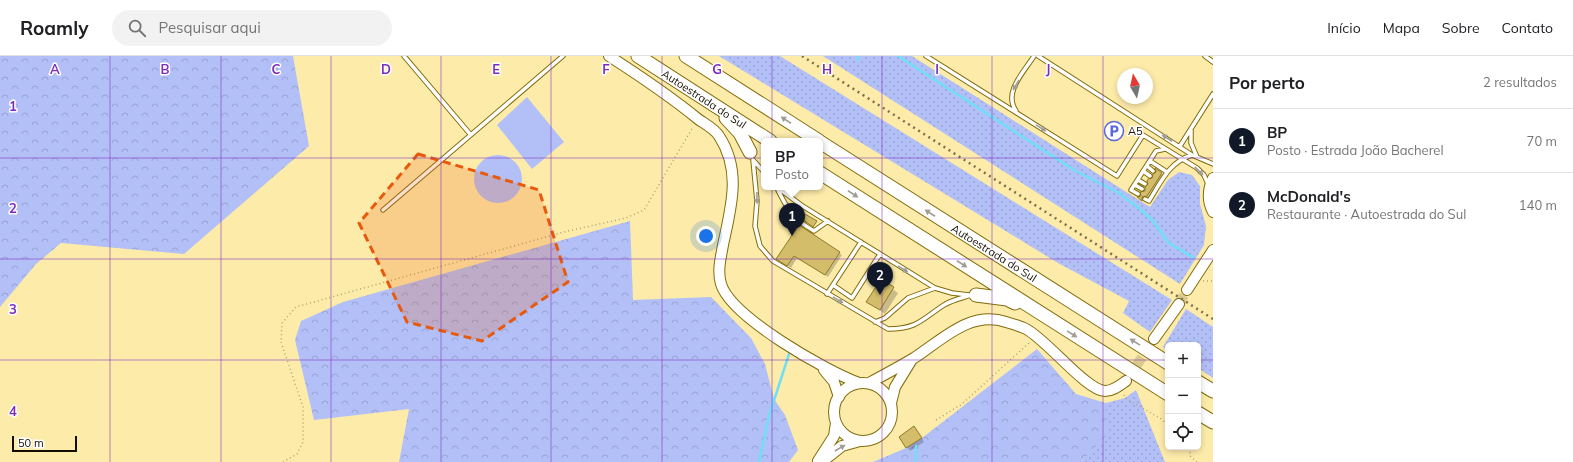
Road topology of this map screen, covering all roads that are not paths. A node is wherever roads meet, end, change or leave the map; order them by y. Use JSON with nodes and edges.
{"nodes":[{"id":1,"x":404,"y":56,"type":"edge"},
{"id":2,"x":563,"y":56,"type":"edge"},
{"id":3,"x":609,"y":56,"type":"edge"},
{"id":4,"x":638,"y":56,"type":"edge"},
{"id":5,"x":686,"y":56,"type":"edge"},
{"id":6,"x":926,"y":56,"type":"edge"},
{"id":7,"x":1034,"y":56,"type":"edge"},
{"id":8,"x":1038,"y":56,"type":"edge"},
{"id":9,"x":1205,"y":56,"type":"edge"},
{"id":10,"x":1213,"y":62,"type":"edge"},
{"id":11,"x":694,"y":92,"type":"junction"},
{"id":12,"x":1213,"y":94,"type":"edge"},
{"id":13,"x":1021,"y":115,"type":"junction"},
{"id":14,"x":1192,"y":126,"type":"junction"},
{"id":15,"x":470,"y":134,"type":"junction"},
{"id":16,"x":765,"y":138,"type":"edge"},
{"id":17,"x":814,"y":138,"type":"edge"},
{"id":18,"x":823,"y":144,"type":"edge"},
{"id":19,"x":1180,"y":146,"type":"junction"},
{"id":20,"x":1165,"y":149,"type":"junction"},
{"id":21,"x":1192,"y":155,"type":"junction"},
{"id":22,"x":751,"y":156,"type":"junction"},
{"id":23,"x":1197,"y":157,"type":"junction"},
{"id":24,"x":1180,"y":158,"type":"junction"},
{"id":25,"x":1150,"y":161,"type":"junction"},
{"id":26,"x":1213,"y":164,"type":"edge"},
{"id":27,"x":1146,"y":166,"type":"junction"},
{"id":28,"x":761,"y":168,"type":"edge"},
{"id":29,"x":1153,"y":171,"type":"dead end"},
{"id":30,"x":1143,"y":172,"type":"junction"},
{"id":31,"x":1167,"y":172,"type":"junction"},
{"id":32,"x":823,"y":175,"type":"edge"},
{"id":33,"x":1150,"y":176,"type":"dead end"},
{"id":34,"x":1138,"y":180,"type":"junction"},
{"id":35,"x":1211,"y":182,"type":"edge"},
{"id":36,"x":1145,"y":184,"type":"dead end"},
{"id":37,"x":1135,"y":185,"type":"junction"},
{"id":38,"x":1142,"y":189,"type":"dead end"},
{"id":39,"x":778,"y":190,"type":"edge"},
{"id":40,"x":782,"y":190,"type":"edge"},
{"id":41,"x":1138,"y":194,"type":"dead end"},
{"id":42,"x":1145,"y":199,"type":"dead end"},
{"id":43,"x":383,"y":210,"type":"dead end"},
{"id":44,"x":1213,"y":212,"type":"edge"},
{"id":45,"x":828,"y":221,"type":"junction"},
{"id":46,"x":861,"y":242,"type":"junction"},
{"id":47,"x":1212,"y":248,"type":"edge"},
{"id":48,"x":880,"y":254,"type":"junction"},
{"id":49,"x":833,"y":285,"type":"junction"},
{"id":50,"x":935,"y":288,"type":"junction"},
{"id":51,"x":1187,"y":290,"type":"tunnel mouth"},
{"id":52,"x":827,"y":294,"type":"junction"},
{"id":53,"x":973,"y":295,"type":"junction"},
{"id":54,"x":1179,"y":304,"type":"tunnel mouth"},
{"id":55,"x":1044,"y":316,"type":"junction"},
{"id":56,"x":875,"y":322,"type":"junction"},
{"id":57,"x":1154,"y":339,"type":"tunnel mouth"},
{"id":58,"x":914,"y":358,"type":"junction"},
{"id":59,"x":1165,"y":361,"type":"edge"},
{"id":60,"x":818,"y":364,"type":"junction"},
{"id":61,"x":864,"y":383,"type":"junction"},
{"id":62,"x":1123,"y":383,"type":"tunnel mouth"},
{"id":63,"x":1201,"y":384,"type":"edge"},
{"id":64,"x":1213,"y":391,"type":"edge"},
{"id":65,"x":1165,"y":392,"type":"edge"},
{"id":66,"x":839,"y":397,"type":"junction"},
{"id":67,"x":891,"y":403,"type":"junction"},
{"id":68,"x":1200,"y":414,"type":"edge"},
{"id":69,"x":1213,"y":422,"type":"edge"},
{"id":70,"x":836,"y":423,"type":"junction"},
{"id":71,"x":862,"y":441,"type":"junction"},
{"id":72,"x":817,"y":462,"type":"edge"},
{"id":73,"x":822,"y":462,"type":"edge"}],
"edges":[{"from":1,"to":15,"type":"lane"},
{"from":2,"to":15,"type":"lane"},
{"from":3,"to":60,"type":"street"},
{"from":4,"to":11,"type":"highway","name":"Autoestrada do Sul"},
{"from":17,"to":5,"type":"highway","name":"Autoestrada do Sul","one_way":true},
{"from":6,"to":13,"type":"lane"},
{"from":7,"to":13,"type":"lane","one_way":true},
{"from":19,"to":8,"type":"lane","one_way":true},
{"from":9,"to":10,"type":"lane"},
{"from":11,"to":16,"type":"highway","name":"Autoestrada do Sul"},
{"from":11,"to":22,"type":"highway"},
{"from":12,"to":14,"type":"lane"},
{"from":13,"to":20,"type":"lane","one_way":true},
{"from":14,"to":19,"type":"lane"},
{"from":14,"to":23,"type":"lane"},
{"from":15,"to":43,"type":"lane"},
{"from":59,"to":18,"type":"highway","name":"Autoestrada do Sul","one_way":true},
{"from":19,"to":21,"type":"lane"},
{"from":20,"to":24,"type":"lane"},
{"from":20,"to":25,"type":"lane"},
{"from":21,"to":23,"type":"lane"},
{"from":21,"to":24,"type":"lane"},
{"from":22,"to":28,"type":"lane"},
{"from":22,"to":52,"type":"lane","one_way":true},
{"from":23,"to":26,"type":"lane"},
{"from":24,"to":31,"type":"lane"},
{"from":24,"to":35,"type":"lane","one_way":true},
{"from":25,"to":27,"type":"lane"},
{"from":25,"to":31,"type":"lane"},
{"from":27,"to":29,"type":"lane"},
{"from":27,"to":30,"type":"lane"},
{"from":30,"to":33,"type":"lane"},
{"from":30,"to":34,"type":"lane"},
{"from":31,"to":42,"type":"lane"},
{"from":32,"to":55,"type":"highway","one_way":true},
{"from":34,"to":36,"type":"lane"},
{"from":34,"to":37,"type":"lane"},
{"from":35,"to":44,"type":"street"},
{"from":37,"to":38,"type":"lane"},
{"from":37,"to":41,"type":"lane"},
{"from":39,"to":45,"type":"lane"},
{"from":40,"to":45,"type":"lane"},
{"from":45,"to":46,"type":"lane"},
{"from":46,"to":48,"type":"lane"},
{"from":46,"to":49,"type":"lane"},
{"from":47,"to":51,"type":"street"},
{"from":48,"to":49,"type":"lane"},
{"from":48,"to":50,"type":"lane","one_way":true},
{"from":49,"to":52,"type":"lane"},
{"from":50,"to":53,"type":"lane"},
{"from":50,"to":56,"type":"lane"},
{"from":52,"to":56,"type":"lane","one_way":true},
{"from":53,"to":55,"type":"highway"},
{"from":53,"to":56,"type":"lane"},
{"from":54,"to":57,"type":"street"},
{"from":55,"to":65,"type":"highway","one_way":true},
{"from":58,"to":61,"type":"street"},
{"from":58,"to":62,"type":"street"},
{"from":58,"to":67,"type":"street"},
{"from":60,"to":61,"type":"street"},
{"from":60,"to":66,"type":"street"},
{"from":61,"to":66,"type":"street"},
{"from":61,"to":67,"type":"street"},
{"from":63,"to":64,"type":"highway"},
{"from":66,"to":70,"type":"street"},
{"from":67,"to":71,"type":"street"},
{"from":68,"to":69,"type":"highway"},
{"from":70,"to":71,"type":"street"},
{"from":70,"to":72,"type":"street"},
{"from":73,"to":71,"type":"street","one_way":true}]}
